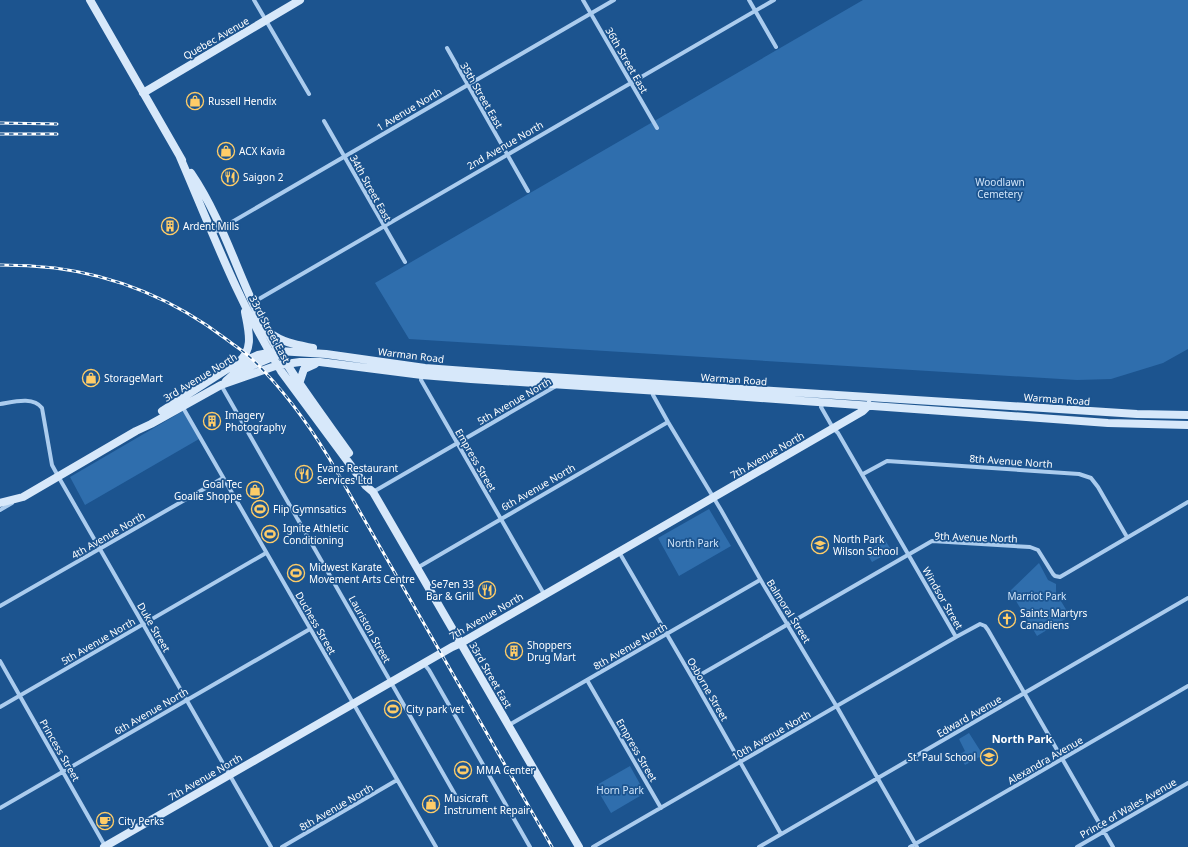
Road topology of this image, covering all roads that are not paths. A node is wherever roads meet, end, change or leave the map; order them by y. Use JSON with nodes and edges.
{"nodes":[{"id":1,"x":90,"y":0,"type":"edge"},
{"id":2,"x":254,"y":0,"type":"edge"},
{"id":3,"x":300,"y":0,"type":"edge"},
{"id":4,"x":583,"y":0,"type":"edge"},
{"id":5,"x":614,"y":0,"type":"edge"},
{"id":6,"x":749,"y":0,"type":"edge"},
{"id":7,"x":774,"y":0,"type":"edge"},
{"id":8,"x":755,"y":11,"type":"junction"},
{"id":9,"x":591,"y":13,"type":"junction"},
{"id":10,"x":266,"y":20,"type":"junction"},
{"id":11,"x":776,"y":47,"type":"dead end"},
{"id":12,"x":447,"y":48,"type":"dead end"},
{"id":13,"x":631,"y":83,"type":"junction"},
{"id":14,"x":467,"y":84,"type":"junction"},
{"id":15,"x":143,"y":93,"type":"junction"},
{"id":16,"x":309,"y":94,"type":"dead end"},
{"id":17,"x":324,"y":121,"type":"dead end"},
{"id":18,"x":657,"y":128,"type":"dead end"},
{"id":19,"x":508,"y":155,"type":"junction"},
{"id":20,"x":180,"y":157,"type":"junction"},
{"id":21,"x":344,"y":157,"type":"junction"},
{"id":22,"x":528,"y":191,"type":"dead end"},
{"id":23,"x":384,"y":227,"type":"junction"},
{"id":24,"x":221,"y":228,"type":"junction"},
{"id":25,"x":213,"y":233,"type":"junction"},
{"id":26,"x":404,"y":262,"type":"dead end"},
{"id":27,"x":241,"y":296,"type":"junction"},
{"id":28,"x":249,"y":304,"type":"junction"},
{"id":29,"x":268,"y":331,"type":"junction"},
{"id":30,"x":279,"y":350,"type":"junction"},
{"id":31,"x":335,"y":356,"type":"junction"},
{"id":32,"x":277,"y":360,"type":"junction"},
{"id":33,"x":320,"y":362,"type":"junction"},
{"id":34,"x":219,"y":374,"type":"junction"},
{"id":35,"x":422,"y":375,"type":"junction"},
{"id":36,"x":299,"y":384,"type":"junction"},
{"id":37,"x":221,"y":385,"type":"junction"},
{"id":38,"x":560,"y":385,"type":"junction"},
{"id":39,"x":652,"y":387,"type":"junction"},
{"id":40,"x":872,"y":398,"type":"junction"},
{"id":41,"x":822,"y":403,"type":"junction"},
{"id":42,"x":0,"y":404,"type":"edge"},
{"id":43,"x":182,"y":406,"type":"junction"},
{"id":44,"x":868,"y":406,"type":"junction"},
{"id":45,"x":1188,"y":415,"type":"edge"},
{"id":46,"x":668,"y":422,"type":"junction"},
{"id":47,"x":1188,"y":425,"type":"edge"},
{"id":48,"x":833,"y":428,"type":"junction"},
{"id":49,"x":136,"y":430,"type":"junction"},
{"id":50,"x":457,"y":443,"type":"junction"},
{"id":51,"x":863,"y":474,"type":"junction"},
{"id":52,"x":58,"y":476,"type":"junction"},
{"id":53,"x":223,"y":478,"type":"junction"},
{"id":54,"x":373,"y":492,"type":"junction"},
{"id":55,"x":23,"y":497,"type":"junction"},
{"id":56,"x":713,"y":497,"type":"junction"},
{"id":57,"x":1188,"y":502,"type":"edge"},
{"id":58,"x":0,"y":503,"type":"edge"},
{"id":59,"x":0,"y":510,"type":"edge"},
{"id":60,"x":501,"y":518,"type":"junction"},
{"id":61,"x":1128,"y":537,"type":"junction"},
{"id":62,"x":100,"y":549,"type":"junction"},
{"id":63,"x":619,"y":552,"type":"junction"},
{"id":64,"x":266,"y":553,"type":"junction"},
{"id":65,"x":909,"y":555,"type":"junction"},
{"id":66,"x":417,"y":568,"type":"junction"},
{"id":67,"x":760,"y":580,"type":"junction"},
{"id":68,"x":544,"y":594,"type":"junction"},
{"id":69,"x":1188,"y":598,"type":"edge"},
{"id":70,"x":0,"y":606,"type":"edge"},
{"id":71,"x":143,"y":624,"type":"junction"},
{"id":72,"x":787,"y":625,"type":"junction"},
{"id":73,"x":310,"y":629,"type":"junction"},
{"id":74,"x":667,"y":634,"type":"junction"},
{"id":75,"x":956,"y":637,"type":"junction"},
{"id":76,"x":461,"y":643,"type":"junction"},
{"id":77,"x":0,"y":660,"type":"edge"},
{"id":78,"x":424,"y":664,"type":"junction"},
{"id":79,"x":693,"y":679,"type":"junction"},
{"id":80,"x":587,"y":680,"type":"junction"},
{"id":81,"x":391,"y":683,"type":"junction"},
{"id":82,"x":1188,"y":686,"type":"edge"},
{"id":83,"x":1024,"y":693,"type":"junction"},
{"id":84,"x":19,"y":696,"type":"junction"},
{"id":85,"x":187,"y":700,"type":"junction"},
{"id":86,"x":353,"y":704,"type":"junction"},
{"id":87,"x":837,"y":706,"type":"junction"},
{"id":88,"x":0,"y":707,"type":"edge"},
{"id":89,"x":508,"y":725,"type":"junction"},
{"id":90,"x":1062,"y":759,"type":"junction"},
{"id":91,"x":740,"y":762,"type":"junction"},
{"id":92,"x":63,"y":771,"type":"junction"},
{"id":93,"x":230,"y":775,"type":"junction"},
{"id":94,"x":877,"y":778,"type":"junction"},
{"id":95,"x":397,"y":780,"type":"junction"},
{"id":96,"x":1188,"y":783,"type":"edge"},
{"id":97,"x":457,"y":798,"type":"dead end"},
{"id":98,"x":0,"y":808,"type":"edge"},
{"id":99,"x":661,"y":808,"type":"junction"},
{"id":100,"x":1104,"y":832,"type":"junction"},
{"id":101,"x":781,"y":834,"type":"junction"},
{"id":102,"x":916,"y":845,"type":"edge"},
{"id":103,"x":105,"y":847,"type":"edge"},
{"id":104,"x":271,"y":847,"type":"edge"},
{"id":105,"x":282,"y":847,"type":"edge"},
{"id":106,"x":436,"y":847,"type":"edge"},
{"id":107,"x":530,"y":847,"type":"edge"},
{"id":108,"x":579,"y":847,"type":"edge"},
{"id":109,"x":594,"y":847,"type":"edge"},
{"id":110,"x":759,"y":847,"type":"edge"},
{"id":111,"x":910,"y":847,"type":"edge"},
{"id":112,"x":1077,"y":847,"type":"edge"},
{"id":113,"x":1113,"y":847,"type":"edge"}],
"edges":[{"from":1,"to":15,"type":"main road","name":"33rd Street East"},
{"from":2,"to":10,"type":"street"},
{"from":3,"to":10,"type":"main road","name":"Quebec Avenue"},
{"from":4,"to":9,"type":"street","name":"36th Street East"},
{"from":5,"to":9,"type":"street","name":"1 Avenue North"},
{"from":6,"to":8,"type":"street"},
{"from":7,"to":8,"type":"street","name":"2nd Avenue North"},
{"from":8,"to":11,"type":"street"},
{"from":8,"to":13,"type":"street","name":"2nd Avenue North"},
{"from":9,"to":13,"type":"street","name":"36th Street East"},
{"from":9,"to":14,"type":"street","name":"1 Avenue North"},
{"from":10,"to":15,"type":"main road","name":"Quebec Avenue"},
{"from":10,"to":16,"type":"street"},
{"from":12,"to":14,"type":"street","name":"35th Street East"},
{"from":13,"to":18,"type":"street","name":"36th Street East"},
{"from":13,"to":19,"type":"street","name":"2nd Avenue North"},
{"from":14,"to":19,"type":"street","name":"35th Street East"},
{"from":14,"to":21,"type":"street","name":"1 Avenue North"},
{"from":15,"to":20,"type":"main road","name":"33rd Street East"},
{"from":17,"to":21,"type":"street","name":"34th Street East"},
{"from":19,"to":22,"type":"street","name":"35th Street East"},
{"from":19,"to":23,"type":"street","name":"2nd Avenue North"},
{"from":20,"to":24,"type":"main road","name":"33rd Street East"},
{"from":20,"to":25,"type":"main road","name":"33rd Street East"},
{"from":21,"to":23,"type":"street","name":"34th Street East"},
{"from":21,"to":24,"type":"street","name":"1 Avenue North"},
{"from":23,"to":26,"type":"street","name":"34th Street East"},
{"from":23,"to":28,"type":"street","name":"2nd Avenue North"},
{"from":24,"to":25,"type":"street","name":"1 Avenue North"},
{"from":24,"to":28,"type":"main road","name":"33rd Street East"},
{"from":25,"to":27,"type":"main road","name":"33rd Street East"},
{"from":27,"to":28,"type":"main road","name":"33rd Street East"},
{"from":27,"to":34,"type":"main road"},
{"from":28,"to":29,"type":"main road","name":"33rd Street East"},
{"from":28,"to":32,"type":"main road","name":"33rd Street East"},
{"from":29,"to":30,"type":"main road","name":"33rd Street East"},
{"from":29,"to":31,"type":"main road"},
{"from":30,"to":31,"type":"main road","name":"Warman Road"},
{"from":30,"to":32,"type":"main road","name":"3rd Avenue North"},
{"from":30,"to":32,"type":"main road","name":"33rd Street East"},
{"from":31,"to":39,"type":"main road","name":"Warman Road"},
{"from":32,"to":33,"type":"main road","name":"Warman Road"},
{"from":32,"to":34,"type":"main road","name":"3rd Avenue North"},
{"from":32,"to":36,"type":"main road","name":"33rd Street East"},
{"from":32,"to":37,"type":"main road","name":"3rd Avenue North"},
{"from":32,"to":54,"type":"main road","name":"33rd Street East"},
{"from":33,"to":35,"type":"main road","name":"Warman Road"},
{"from":33,"to":36,"type":"main road"},
{"from":34,"to":49,"type":"main road","name":"3rd Avenue North"},
{"from":35,"to":38,"type":"main road","name":"Warman Road"},
{"from":35,"to":50,"type":"street","name":"Empress Street"},
{"from":36,"to":54,"type":"main road","name":"33rd Street East"},
{"from":37,"to":43,"type":"main road","name":"3rd Avenue North"},
{"from":37,"to":81,"type":"street","name":"Lauriston Street"},
{"from":38,"to":39,"type":"main road","name":"Warman Road"},
{"from":38,"to":50,"type":"street","name":"5th Avenue North"},
{"from":39,"to":40,"type":"main road","name":"Warman Road"},
{"from":39,"to":41,"type":"main road","name":"Warman Road"},
{"from":39,"to":46,"type":"street","name":"Balmoral Street"},
{"from":40,"to":44,"type":"main road"},
{"from":40,"to":45,"type":"main road","name":"Warman Road"},
{"from":41,"to":44,"type":"main road","name":"Warman Road"},
{"from":41,"to":48,"type":"street","name":"Windsor Street"},
{"from":42,"to":52,"type":"street","name":"Duke Street"},
{"from":43,"to":49,"type":"main road","name":"3rd Avenue North"},
{"from":43,"to":53,"type":"street","name":"Duchess Street"},
{"from":44,"to":47,"type":"main road","name":"Warman Road"},
{"from":44,"to":48,"type":"main road","name":"7th Avenue North"},
{"from":46,"to":56,"type":"street","name":"Balmoral Street"},
{"from":46,"to":60,"type":"street","name":"6th Avenue North"},
{"from":48,"to":51,"type":"street","name":"Windsor Street"},
{"from":48,"to":56,"type":"main road","name":"7th Avenue North"},
{"from":49,"to":52,"type":"main road","name":"3rd Avenue North"},
{"from":50,"to":54,"type":"street","name":"5th Avenue North"},
{"from":50,"to":60,"type":"street","name":"Empress Street"},
{"from":51,"to":61,"type":"street","name":"8th Avenue North"},
{"from":51,"to":65,"type":"street","name":"Windsor Street"},
{"from":52,"to":55,"type":"main road","name":"3rd Avenue North"},
{"from":52,"to":62,"type":"street","name":"Duke Street"},
{"from":53,"to":62,"type":"street","name":"4th Avenue North"},
{"from":53,"to":64,"type":"street","name":"Duchess Street"},
{"from":54,"to":66,"type":"main road","name":"33rd Street East"},
{"from":55,"to":58,"type":"main road"},
{"from":55,"to":59,"type":"street","name":"3rd Avenue North"},
{"from":56,"to":63,"type":"main road","name":"7th Avenue North"},
{"from":56,"to":67,"type":"street","name":"Balmoral Street"},
{"from":57,"to":61,"type":"street","name":"9th Avenue North"},
{"from":60,"to":66,"type":"street","name":"6th Avenue North"},
{"from":60,"to":68,"type":"street","name":"Empress Street"},
{"from":61,"to":65,"type":"street","name":"9th Avenue North"},
{"from":62,"to":70,"type":"street","name":"4th Avenue North"},
{"from":62,"to":71,"type":"street","name":"Duke Street"},
{"from":63,"to":68,"type":"main road","name":"7th Avenue North"},
{"from":63,"to":74,"type":"street","name":"Osborne Street"},
{"from":64,"to":71,"type":"street","name":"5th Avenue North"},
{"from":64,"to":73,"type":"street","name":"Duchess Street"},
{"from":65,"to":72,"type":"street","name":"9th Avenue North"},
{"from":65,"to":75,"type":"street","name":"Windsor Street"},
{"from":66,"to":76,"type":"main road","name":"33rd Street East"},
{"from":67,"to":72,"type":"street","name":"Balmoral Street"},
{"from":67,"to":74,"type":"street","name":"8th Avenue North"},
{"from":68,"to":76,"type":"main road","name":"7th Avenue North"},
{"from":69,"to":83,"type":"street","name":"Edward Avenue"},
{"from":71,"to":84,"type":"street","name":"5th Avenue North"},
{"from":71,"to":85,"type":"street","name":"Duke Street"},
{"from":72,"to":79,"type":"street","name":"9th Avenue North"},
{"from":72,"to":87,"type":"street","name":"Balmoral Street"},
{"from":73,"to":85,"type":"street","name":"6th Avenue North"},
{"from":73,"to":86,"type":"street","name":"Duchess Street"},
{"from":74,"to":79,"type":"street","name":"Osborne Street"},
{"from":74,"to":80,"type":"street","name":"8th Avenue North"},
{"from":75,"to":83,"type":"street","name":"Windsor Street"},
{"from":75,"to":87,"type":"street","name":"10th Avenue North"},
{"from":76,"to":78,"type":"main road","name":"7th Avenue North"},
{"from":76,"to":89,"type":"main road","name":"33rd Street East"},
{"from":77,"to":84,"type":"street","name":"Princess Street"},
{"from":78,"to":81,"type":"main road","name":"7th Avenue North"},
{"from":78,"to":107,"type":"street"},
{"from":79,"to":91,"type":"street","name":"Osborne Street"},
{"from":80,"to":89,"type":"street","name":"8th Avenue North"},
{"from":80,"to":99,"type":"street","name":"Empress Street"},
{"from":81,"to":86,"type":"main road","name":"7th Avenue North"},
{"from":81,"to":97,"type":"street","name":"Lauriston Street"},
{"from":82,"to":90,"type":"street","name":"Alexandra Avenue"},
{"from":83,"to":90,"type":"street","name":"Windsor Street"},
{"from":83,"to":94,"type":"street","name":"Edward Avenue"},
{"from":84,"to":88,"type":"street","name":"5th Avenue North"},
{"from":84,"to":92,"type":"street","name":"Princess Street"},
{"from":85,"to":92,"type":"street","name":"6th Avenue North"},
{"from":85,"to":93,"type":"street","name":"Duke Street"},
{"from":86,"to":93,"type":"main road","name":"7th Avenue North"},
{"from":86,"to":95,"type":"street","name":"Duchess Street"},
{"from":87,"to":91,"type":"street","name":"10th Avenue North"},
{"from":87,"to":94,"type":"street","name":"Balmoral Street"},
{"from":89,"to":108,"type":"main road","name":"33rd Street East"},
{"from":90,"to":100,"type":"street","name":"Windsor Street"},
{"from":90,"to":102,"type":"street","name":"Alexandra Avenue"},
{"from":91,"to":99,"type":"street","name":"10th Avenue North"},
{"from":91,"to":101,"type":"street","name":"Osborne Street"},
{"from":92,"to":98,"type":"street","name":"6th Avenue North"},
{"from":92,"to":103,"type":"street","name":"Princess Street"},
{"from":93,"to":103,"type":"main road","name":"7th Avenue North"},
{"from":93,"to":104,"type":"street","name":"Duke Street"},
{"from":94,"to":101,"type":"street","name":"Edward Avenue"},
{"from":94,"to":102,"type":"street","name":"Balmoral Street"},
{"from":95,"to":105,"type":"street","name":"8th Avenue North"},
{"from":95,"to":106,"type":"street","name":"Duchess Street"},
{"from":96,"to":100,"type":"street","name":"Prince of Wales Avenue"},
{"from":99,"to":109,"type":"street","name":"10th Avenue North"},
{"from":100,"to":112,"type":"street","name":"Prince of Wales Avenue"},
{"from":100,"to":113,"type":"street","name":"Windsor Street"},
{"from":101,"to":110,"type":"street","name":"Edward Avenue"},
{"from":102,"to":111,"type":"street","name":"Alexandra Avenue"}]}
